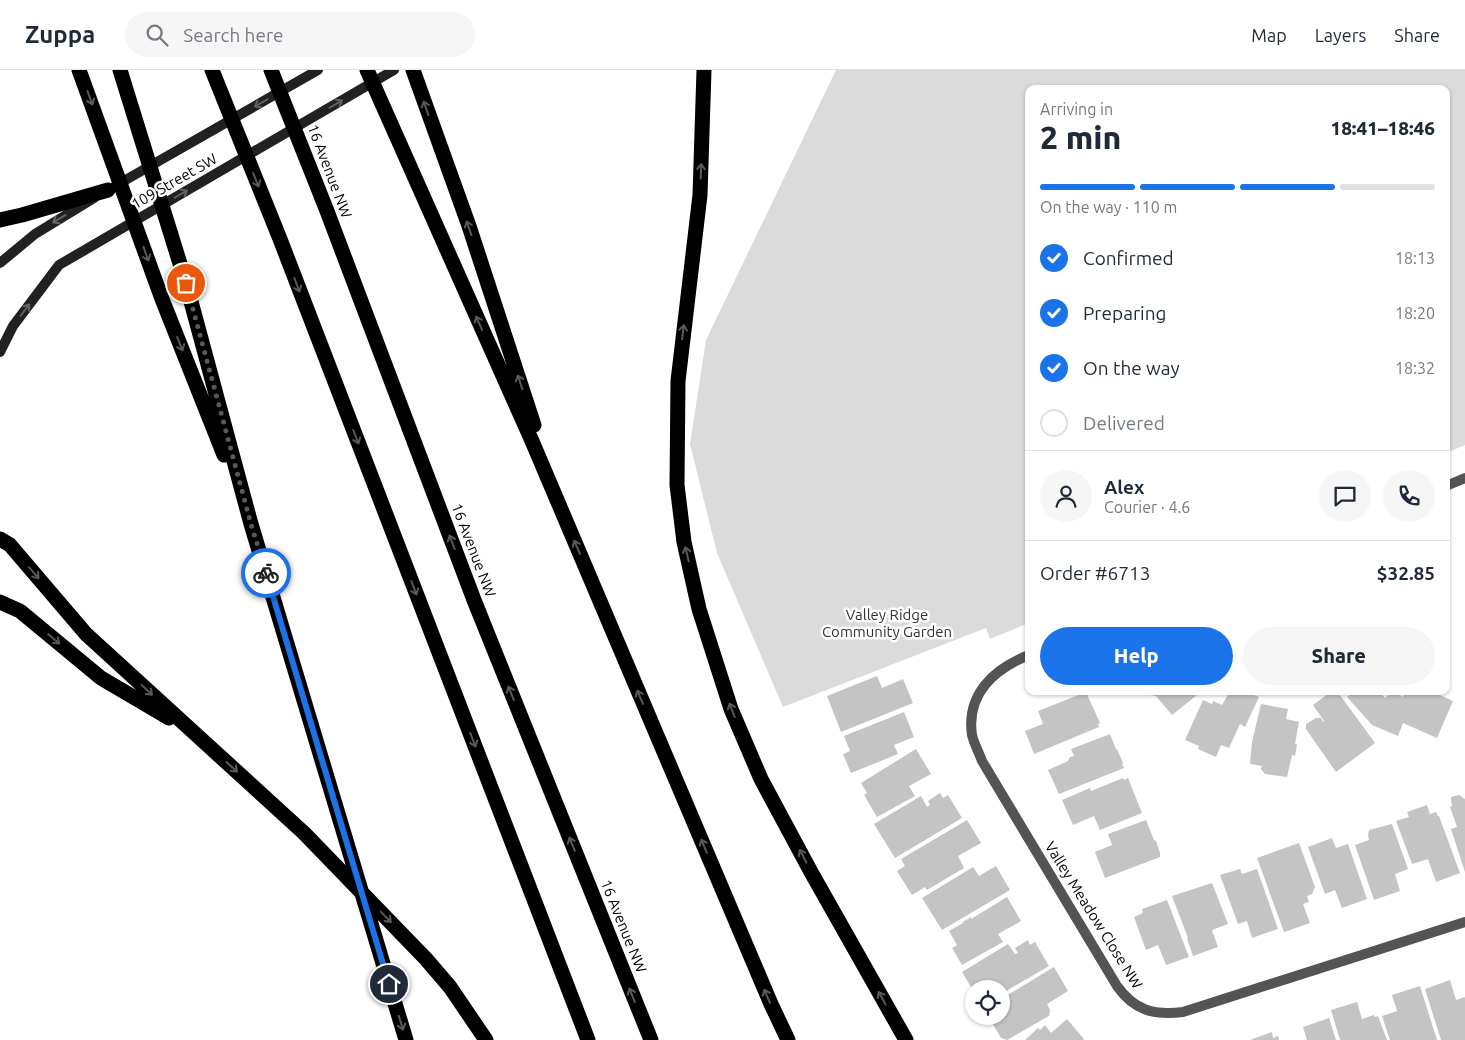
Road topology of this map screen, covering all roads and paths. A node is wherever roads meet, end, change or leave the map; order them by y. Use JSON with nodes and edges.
{"nodes":[{"id":1,"x":80,"y":70,"type":"edge"},
{"id":2,"x":120,"y":70,"type":"edge"},
{"id":3,"x":212,"y":70,"type":"edge"},
{"id":4,"x":271,"y":70,"type":"edge"},
{"id":5,"x":318,"y":70,"type":"edge"},
{"id":6,"x":367,"y":70,"type":"edge"},
{"id":7,"x":394,"y":70,"type":"edge"},
{"id":8,"x":413,"y":70,"type":"edge"},
{"id":9,"x":704,"y":70,"type":"edge"},
{"id":10,"x":108,"y":190,"type":"junction"},
{"id":11,"x":0,"y":220,"type":"edge"},
{"id":12,"x":0,"y":262,"type":"edge"},
{"id":13,"x":0,"y":352,"type":"edge"},
{"id":14,"x":1465,"y":478,"type":"edge"},
{"id":15,"x":1450,"y":484,"type":"edge"},
{"id":16,"x":562,"y":512,"type":"junction"},
{"id":17,"x":251,"y":524,"type":"junction"},
{"id":18,"x":0,"y":539,"type":"edge"},
{"id":19,"x":0,"y":602,"type":"edge"},
{"id":20,"x":1025,"y":657,"type":"edge"},
{"id":21,"x":196,"y":734,"type":"junction"},
{"id":22,"x":1465,"y":922,"type":"edge"},
{"id":23,"x":406,"y":1040,"type":"edge"},
{"id":24,"x":486,"y":1040,"type":"edge"},
{"id":25,"x":588,"y":1040,"type":"edge"},
{"id":26,"x":651,"y":1040,"type":"edge"},
{"id":27,"x":788,"y":1040,"type":"edge"},
{"id":28,"x":906,"y":1040,"type":"edge"}],
"edges":[{"from":1,"to":17,"type":"highway","one_way":true},
{"from":2,"to":17,"type":"highway"},
{"from":3,"to":25,"type":"highway","one_way":true},
{"from":26,"to":4,"type":"highway","name":"16 Avenue NW","one_way":true},
{"from":5,"to":10,"type":"street","name":"109 Street SW","one_way":true},
{"from":16,"to":6,"type":"highway","one_way":true},
{"from":13,"to":7,"type":"street","name":"109 Street SW","one_way":true},
{"from":16,"to":8,"type":"highway","one_way":true},
{"from":28,"to":9,"type":"highway","one_way":true},
{"from":10,"to":11,"type":"highway"},
{"from":10,"to":12,"type":"street","name":"109 Street SW","one_way":true},
{"from":14,"to":15,"type":"street"},
{"from":27,"to":16,"type":"highway","one_way":true},
{"from":17,"to":23,"type":"highway","one_way":true},
{"from":18,"to":21,"type":"highway","one_way":true},
{"from":19,"to":21,"type":"highway","one_way":true},
{"from":20,"to":22,"type":"street","name":"Valley Meadow Close NW"},
{"from":21,"to":24,"type":"highway","one_way":true}]}
